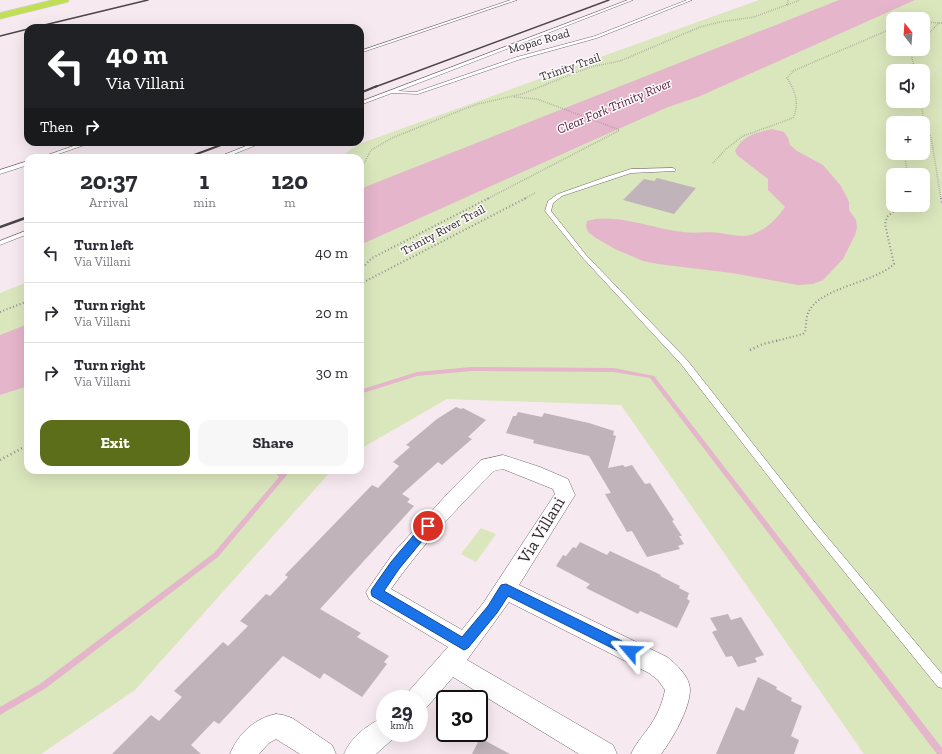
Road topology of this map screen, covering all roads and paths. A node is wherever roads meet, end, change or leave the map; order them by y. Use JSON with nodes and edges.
{"nodes":[{"id":1,"x":33,"y":0,"type":"edge"},
{"id":2,"x":64,"y":0,"type":"edge"},
{"id":3,"x":515,"y":0,"type":"edge"},
{"id":4,"x":631,"y":0,"type":"edge"},
{"id":5,"x":690,"y":0,"type":"edge"},
{"id":6,"x":788,"y":0,"type":"edge"},
{"id":7,"x":800,"y":0,"type":"edge"},
{"id":8,"x":787,"y":6,"type":"junction"},
{"id":9,"x":0,"y":8,"type":"edge"},
{"id":10,"x":0,"y":16,"type":"edge"},
{"id":11,"x":930,"y":22,"type":"edge"},
{"id":12,"x":938,"y":23,"type":"junction"},
{"id":13,"x":942,"y":23,"type":"edge"},
{"id":14,"x":886,"y":31,"type":"edge"},
{"id":15,"x":930,"y":32,"type":"edge"},
{"id":16,"x":364,"y":51,"type":"edge"},
{"id":17,"x":392,"y":92,"type":"junction"},
{"id":18,"x":512,"y":96,"type":"junction"},
{"id":19,"x":364,"y":102,"type":"edge"},
{"id":20,"x":922,"y":108,"type":"edge"},
{"id":21,"x":78,"y":146,"type":"edge"},
{"id":22,"x":250,"y":146,"type":"edge"},
{"id":23,"x":54,"y":154,"type":"edge"},
{"id":24,"x":230,"y":154,"type":"edge"},
{"id":25,"x":364,"y":163,"type":"edge"},
{"id":26,"x":713,"y":163,"type":"dead end"},
{"id":27,"x":24,"y":164,"type":"edge"},
{"id":28,"x":673,"y":170,"type":"dead end"},
{"id":29,"x":0,"y":172,"type":"edge"},
{"id":30,"x":535,"y":192,"type":"dead end"},
{"id":31,"x":942,"y":204,"type":"edge"},
{"id":32,"x":893,"y":212,"type":"edge"},
{"id":33,"x":24,"y":233,"type":"edge"},
{"id":34,"x":0,"y":242,"type":"edge"},
{"id":35,"x":364,"y":266,"type":"edge"},
{"id":36,"x":364,"y":282,"type":"edge"},
{"id":37,"x":24,"y":303,"type":"edge"},
{"id":38,"x":0,"y":312,"type":"edge"},
{"id":39,"x":750,"y":350,"type":"dead end"},
{"id":40,"x":24,"y":447,"type":"edge"},
{"id":41,"x":0,"y":460,"type":"edge"},
{"id":42,"x":506,"y":589,"type":"junction"},
{"id":43,"x":457,"y":654,"type":"junction"},
{"id":44,"x":942,"y":683,"type":"edge"},
{"id":45,"x":426,"y":690,"type":"edge"},
{"id":46,"x":376,"y":737,"type":"edge"},
{"id":47,"x":243,"y":754,"type":"edge"},
{"id":48,"x":323,"y":754,"type":"edge"},
{"id":49,"x":357,"y":754,"type":"edge"},
{"id":50,"x":604,"y":754,"type":"edge"},
{"id":51,"x":644,"y":754,"type":"edge"}],
"edges":[{"from":1,"to":9,"type":"highway"},
{"from":2,"to":10,"type":"highway"},
{"from":3,"to":16,"type":"lane"},
{"from":4,"to":17,"type":"lane","name":"Mopac Road"},
{"from":5,"to":17,"type":"lane","name":"Mopac Road"},
{"from":6,"to":8,"type":"path"},
{"from":7,"to":8,"type":"path","name":"Trinity Trail"},
{"from":8,"to":18,"type":"path","name":"Trinity Trail"},
{"from":11,"to":12,"type":"path"},
{"from":12,"to":13,"type":"path"},
{"from":12,"to":15,"type":"path"},
{"from":14,"to":26,"type":"path"},
{"from":17,"to":19,"type":"lane","name":"Mopac Road"},
{"from":18,"to":25,"type":"path","name":"Trinity Trail"},
{"from":18,"to":35,"type":"path"},
{"from":20,"to":31,"type":"path"},
{"from":21,"to":23,"type":"lane"},
{"from":22,"to":24,"type":"lane"},
{"from":27,"to":29,"type":"lane"},
{"from":28,"to":44,"type":"lane"},
{"from":30,"to":36,"type":"path","name":"Trinity River Trail"},
{"from":32,"to":39,"type":"path"},
{"from":33,"to":34,"type":"lane"},
{"from":37,"to":38,"type":"path"},
{"from":40,"to":41,"type":"path"},
{"from":42,"to":43,"type":"street","name":"Via Villani"},
{"from":42,"to":43,"type":"street","name":"Via Villani"},
{"from":42,"to":51,"type":"street"},
{"from":43,"to":45,"type":"street","name":"Via Villani"},
{"from":43,"to":50,"type":"street"},
{"from":46,"to":49,"type":"street"},
{"from":47,"to":48,"type":"street"}]}
